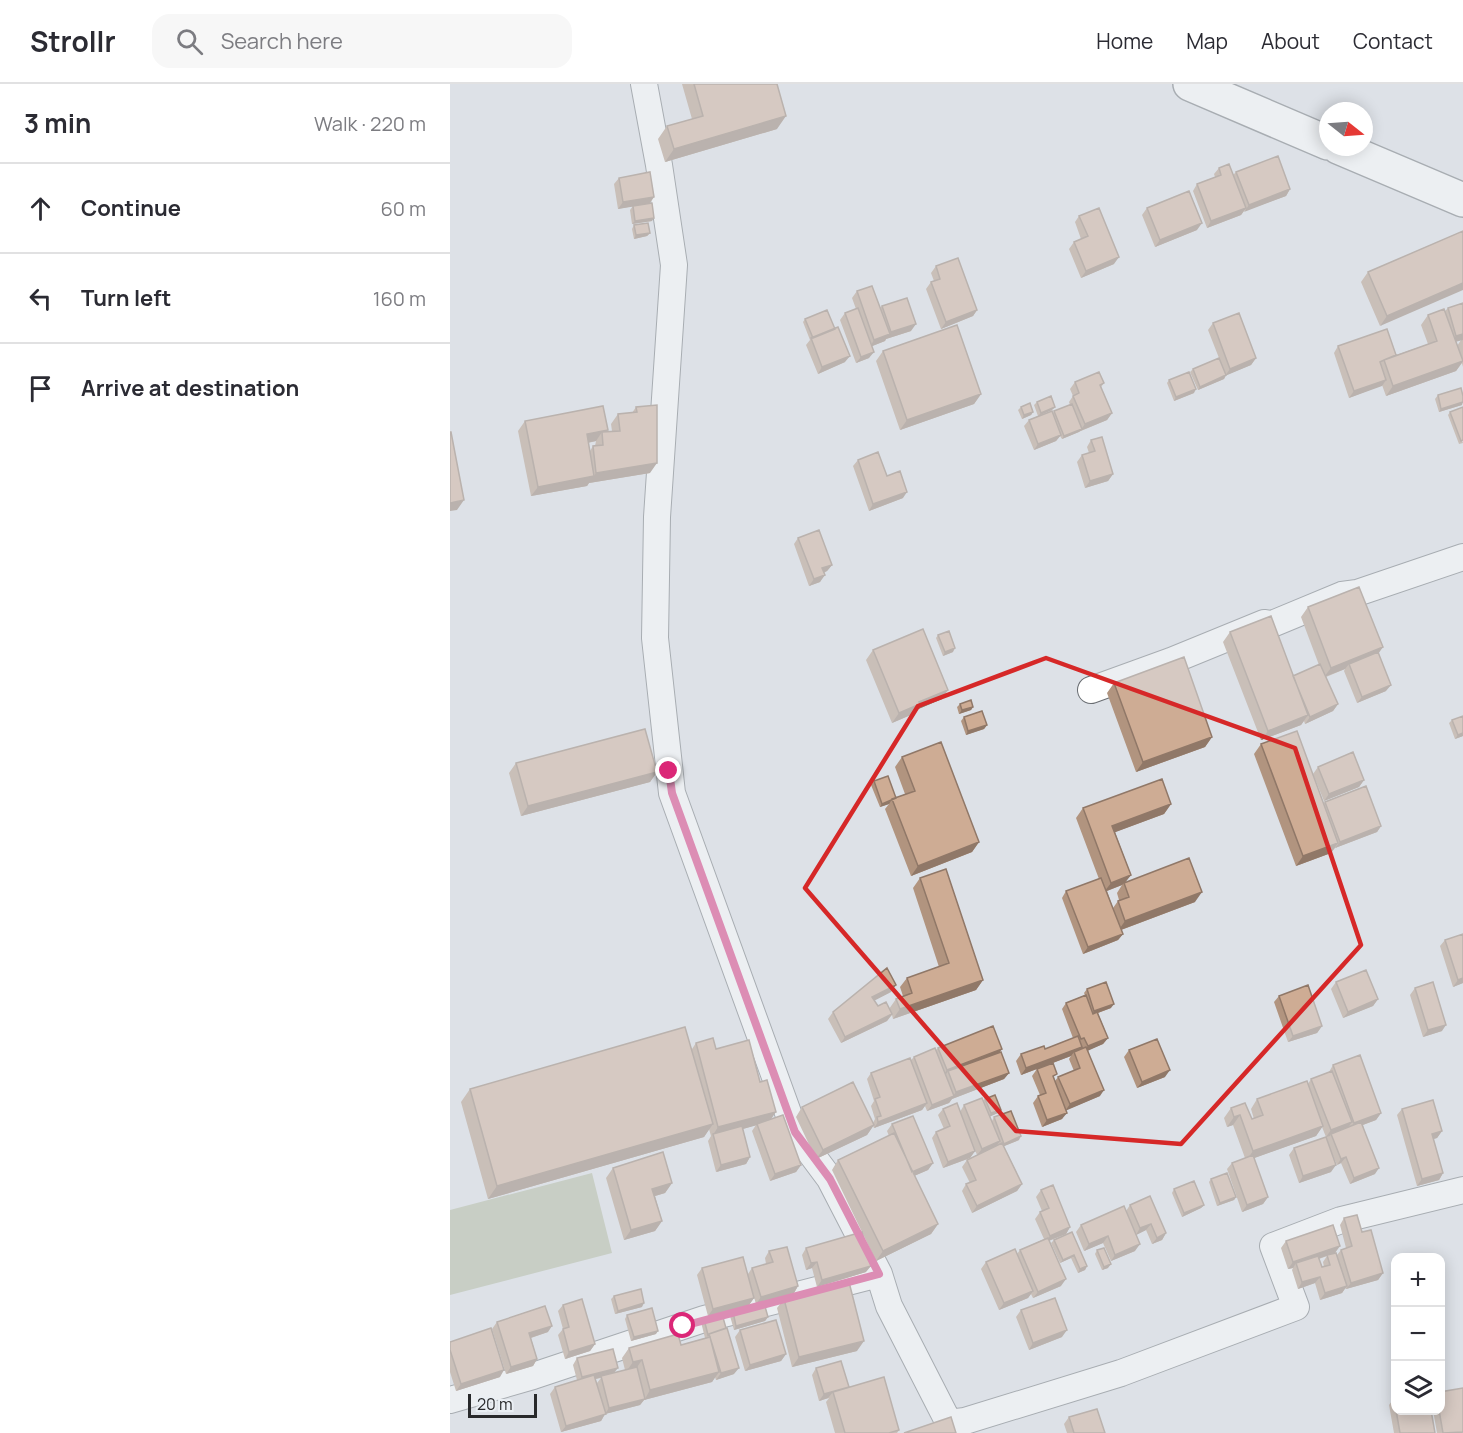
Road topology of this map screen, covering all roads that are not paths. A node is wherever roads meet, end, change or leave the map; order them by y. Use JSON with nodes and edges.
{"nodes":[{"id":1,"x":644,"y":84,"type":"edge"},
{"id":2,"x":1190,"y":84,"type":"edge"},
{"id":3,"x":1319,"y":139,"type":"edge"},
{"id":4,"x":1359,"y":156,"type":"edge"},
{"id":5,"x":1463,"y":200,"type":"edge"},
{"id":6,"x":1463,"y":557,"type":"edge"},
{"id":7,"x":1091,"y":690,"type":"dead end"},
{"id":8,"x":1463,"y":1190,"type":"edge"},
{"id":9,"x":879,"y":1274,"type":"junction"},
{"id":10,"x":450,"y":1400,"type":"edge"},
{"id":11,"x":951,"y":1428,"type":"edge"}],
"edges":[{"from":1,"to":9,"type":"street"},
{"from":2,"to":3,"type":"main road"},
{"from":4,"to":5,"type":"main road"},
{"from":6,"to":7,"type":"street"},
{"from":8,"to":11,"type":"street"},
{"from":9,"to":10,"type":"street"},
{"from":9,"to":11,"type":"street"}]}
